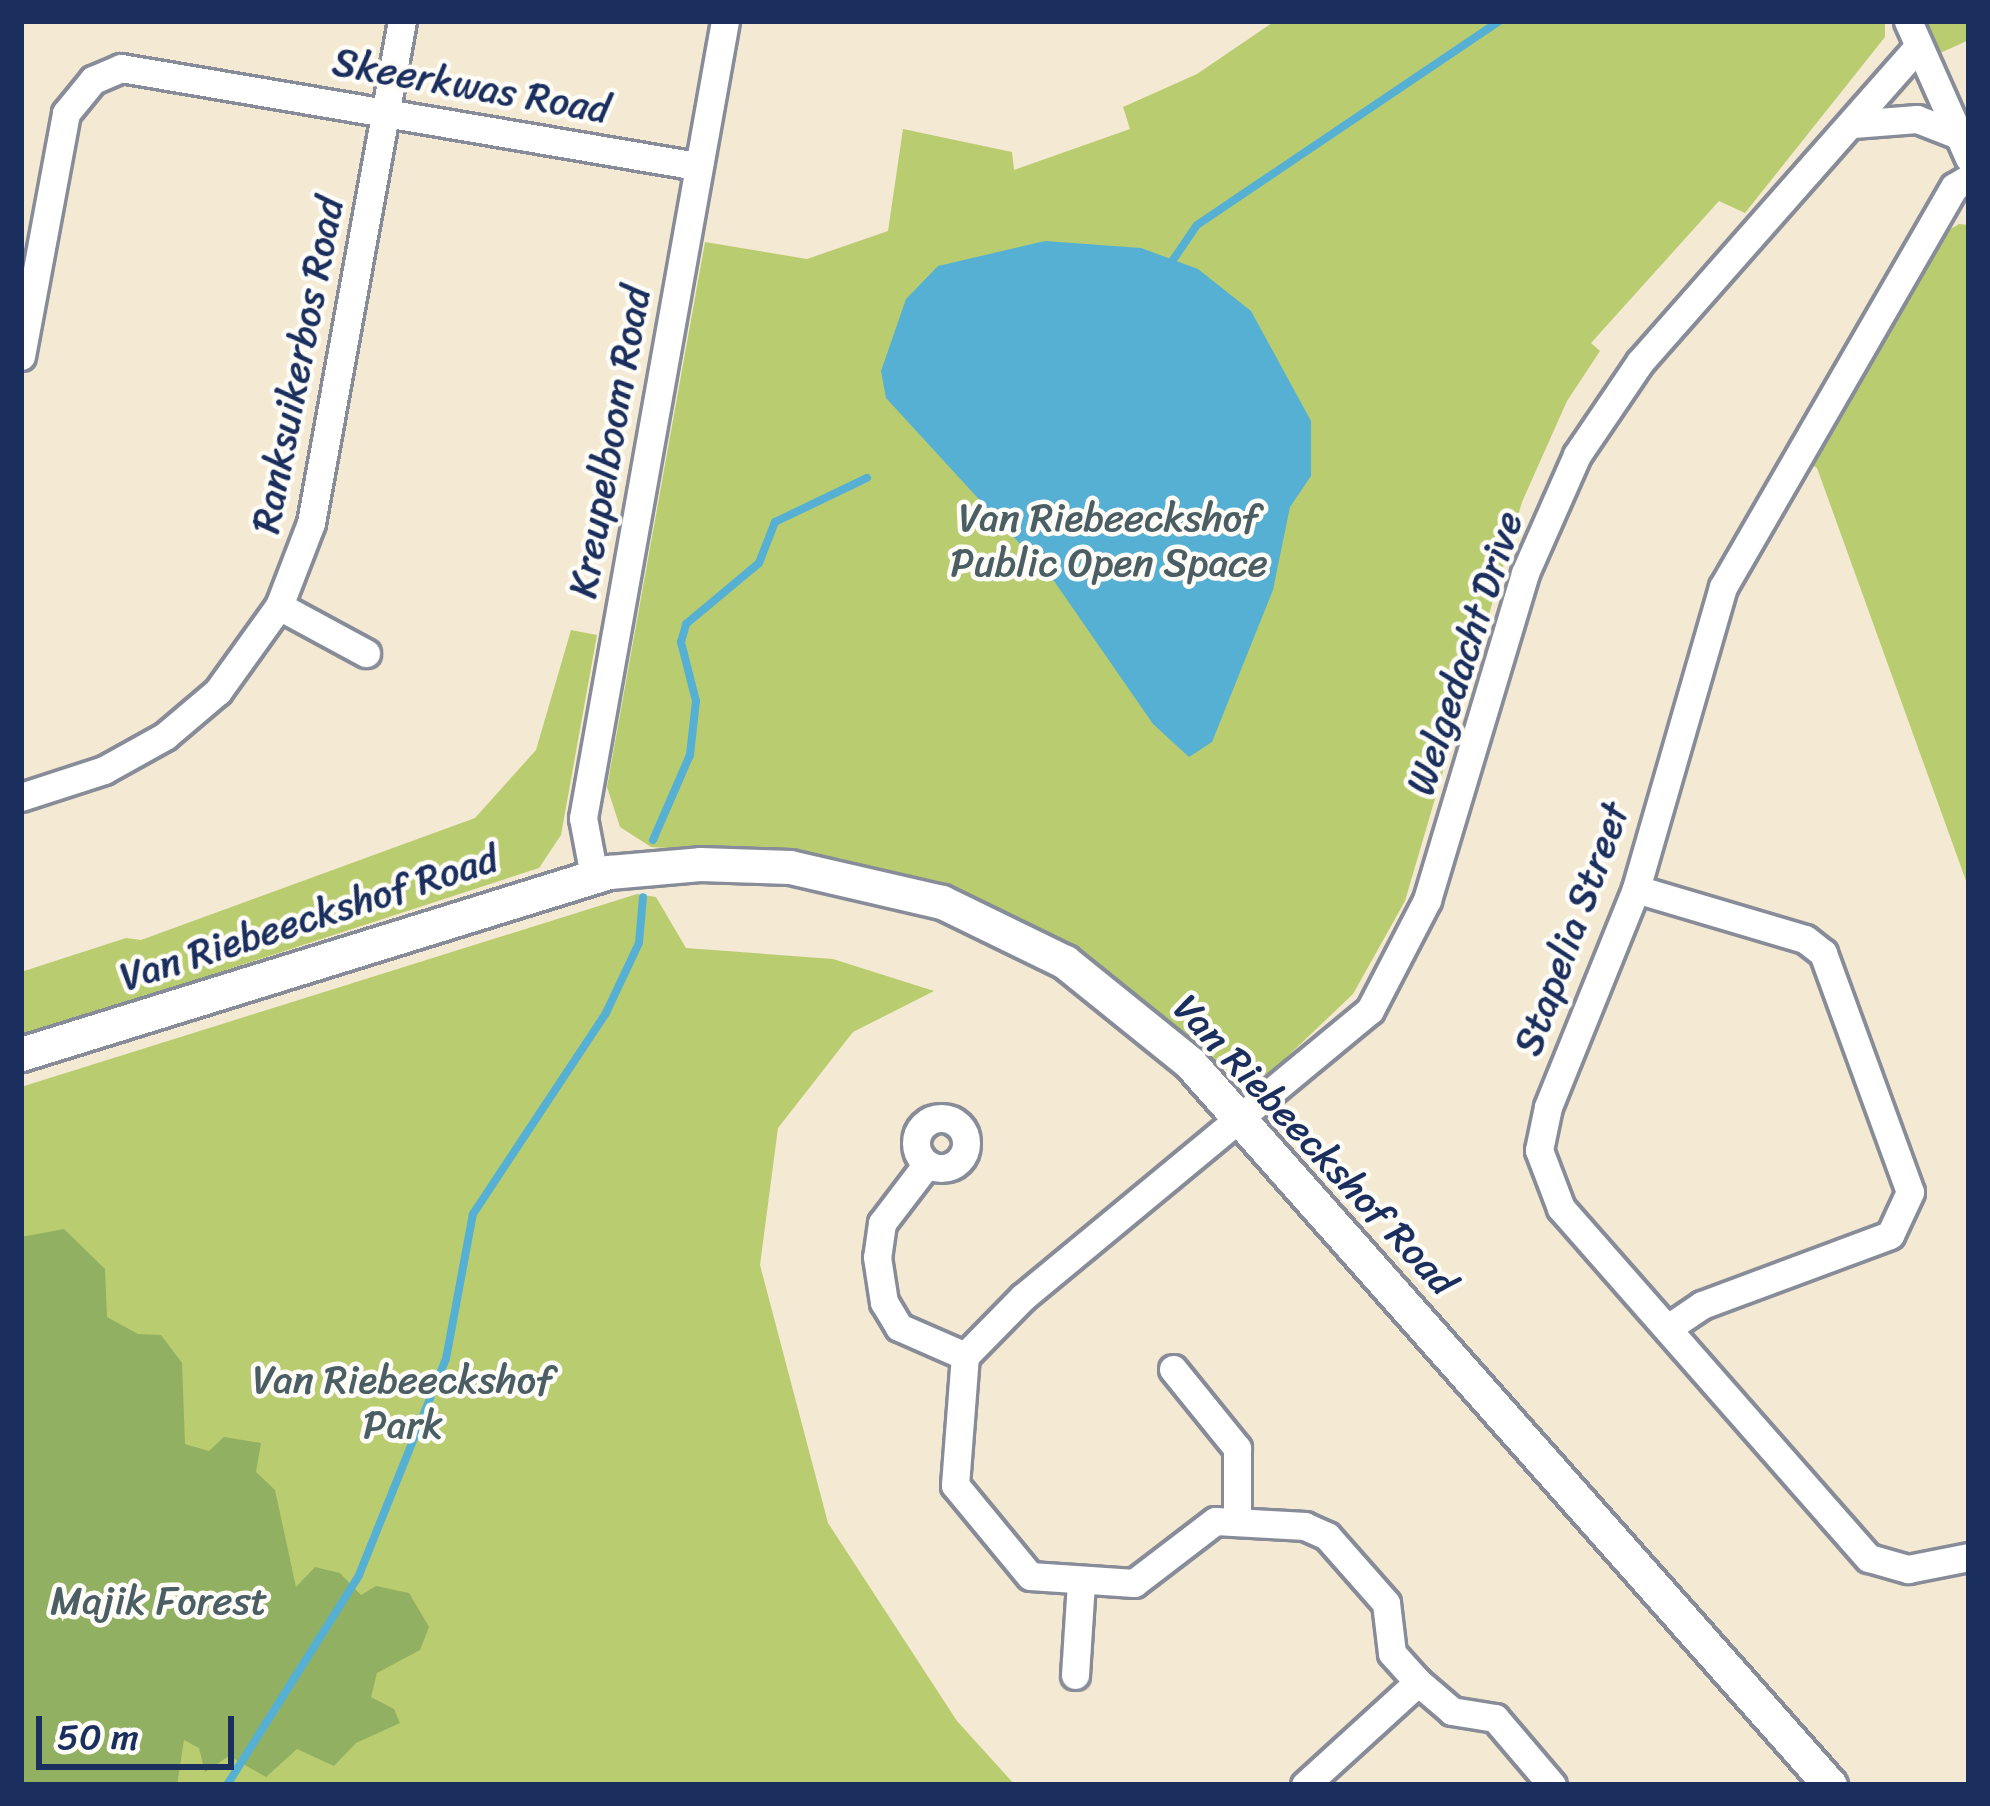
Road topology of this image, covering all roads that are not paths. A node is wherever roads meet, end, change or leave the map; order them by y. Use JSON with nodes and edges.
{"nodes":[{"id":1,"x":402,"y":21,"type":"edge"},
{"id":2,"x":725,"y":21,"type":"edge"},
{"id":3,"x":1913,"y":34,"type":"edge"},
{"id":4,"x":386,"y":110,"type":"junction"},
{"id":5,"x":1852,"y":124,"type":"junction"},
{"id":6,"x":1964,"y":147,"type":"edge"},
{"id":7,"x":697,"y":166,"type":"junction"},
{"id":8,"x":1969,"y":178,"type":"edge"},
{"id":9,"x":21,"y":356,"type":"edge"},
{"id":10,"x":279,"y":606,"type":"junction"},
{"id":11,"x":366,"y":652,"type":"dead end"},
{"id":12,"x":21,"y":797,"type":"edge"},
{"id":13,"x":594,"y":876,"type":"junction"},
{"id":14,"x":1636,"y":889,"type":"junction"},
{"id":15,"x":21,"y":1054,"type":"edge"},
{"id":16,"x":1242,"y":1120,"type":"junction"},
{"id":17,"x":927,"y":1164,"type":"dead end"},
{"id":18,"x":1669,"y":1327,"type":"junction"},
{"id":19,"x":965,"y":1356,"type":"junction"},
{"id":20,"x":1174,"y":1369,"type":"dead end"},
{"id":21,"x":1237,"y":1521,"type":"junction"},
{"id":22,"x":1969,"y":1557,"type":"edge"},
{"id":23,"x":1081,"y":1581,"type":"junction"},
{"id":24,"x":1075,"y":1675,"type":"dead end"},
{"id":25,"x":1418,"y":1682,"type":"junction"},
{"id":26,"x":1544,"y":1782,"type":"edge"},
{"id":27,"x":1305,"y":1785,"type":"edge"},
{"id":28,"x":1830,"y":1785,"type":"edge"}],
"edges":[{"from":1,"to":4,"type":"street","name":"Ranksuikerbos Road"},
{"from":2,"to":7,"type":"street","name":"Kreupelboom Road"},
{"from":3,"to":5,"type":"street","name":"Welgedacht Drive"},
{"from":3,"to":6,"type":"street","name":"Welgedacht Drive"},
{"from":4,"to":7,"type":"street","name":"Skeerkwas Road"},
{"from":4,"to":9,"type":"street","name":"Skeerkwas Road"},
{"from":4,"to":10,"type":"street","name":"Ranksuikerbos Road"},
{"from":5,"to":6,"type":"street"},
{"from":5,"to":16,"type":"street","name":"Welgedacht Drive"},
{"from":7,"to":13,"type":"street","name":"Kreupelboom Road"},
{"from":8,"to":14,"type":"street","name":"Stapelia Street"},
{"from":10,"to":11,"type":"street"},
{"from":10,"to":12,"type":"street","name":"Ranksuikerbos Road"},
{"from":13,"to":15,"type":"street","name":"Van Riebeeckshof Road"},
{"from":13,"to":16,"type":"street","name":"Van Riebeeckshof Road"},
{"from":14,"to":18,"type":"street","name":"Stapelia Street"},
{"from":14,"to":18,"type":"street"},
{"from":16,"to":19,"type":"street","name":"Welgedacht Drive"},
{"from":16,"to":28,"type":"street","name":"Van Riebeeckshof Road"},
{"from":17,"to":19,"type":"street"},
{"from":18,"to":22,"type":"street","name":"Stapelia Street"},
{"from":19,"to":23,"type":"street"},
{"from":20,"to":21,"type":"street"},
{"from":21,"to":23,"type":"street"},
{"from":21,"to":25,"type":"street"},
{"from":23,"to":24,"type":"street"},
{"from":25,"to":26,"type":"street"},
{"from":25,"to":27,"type":"street"}]}
